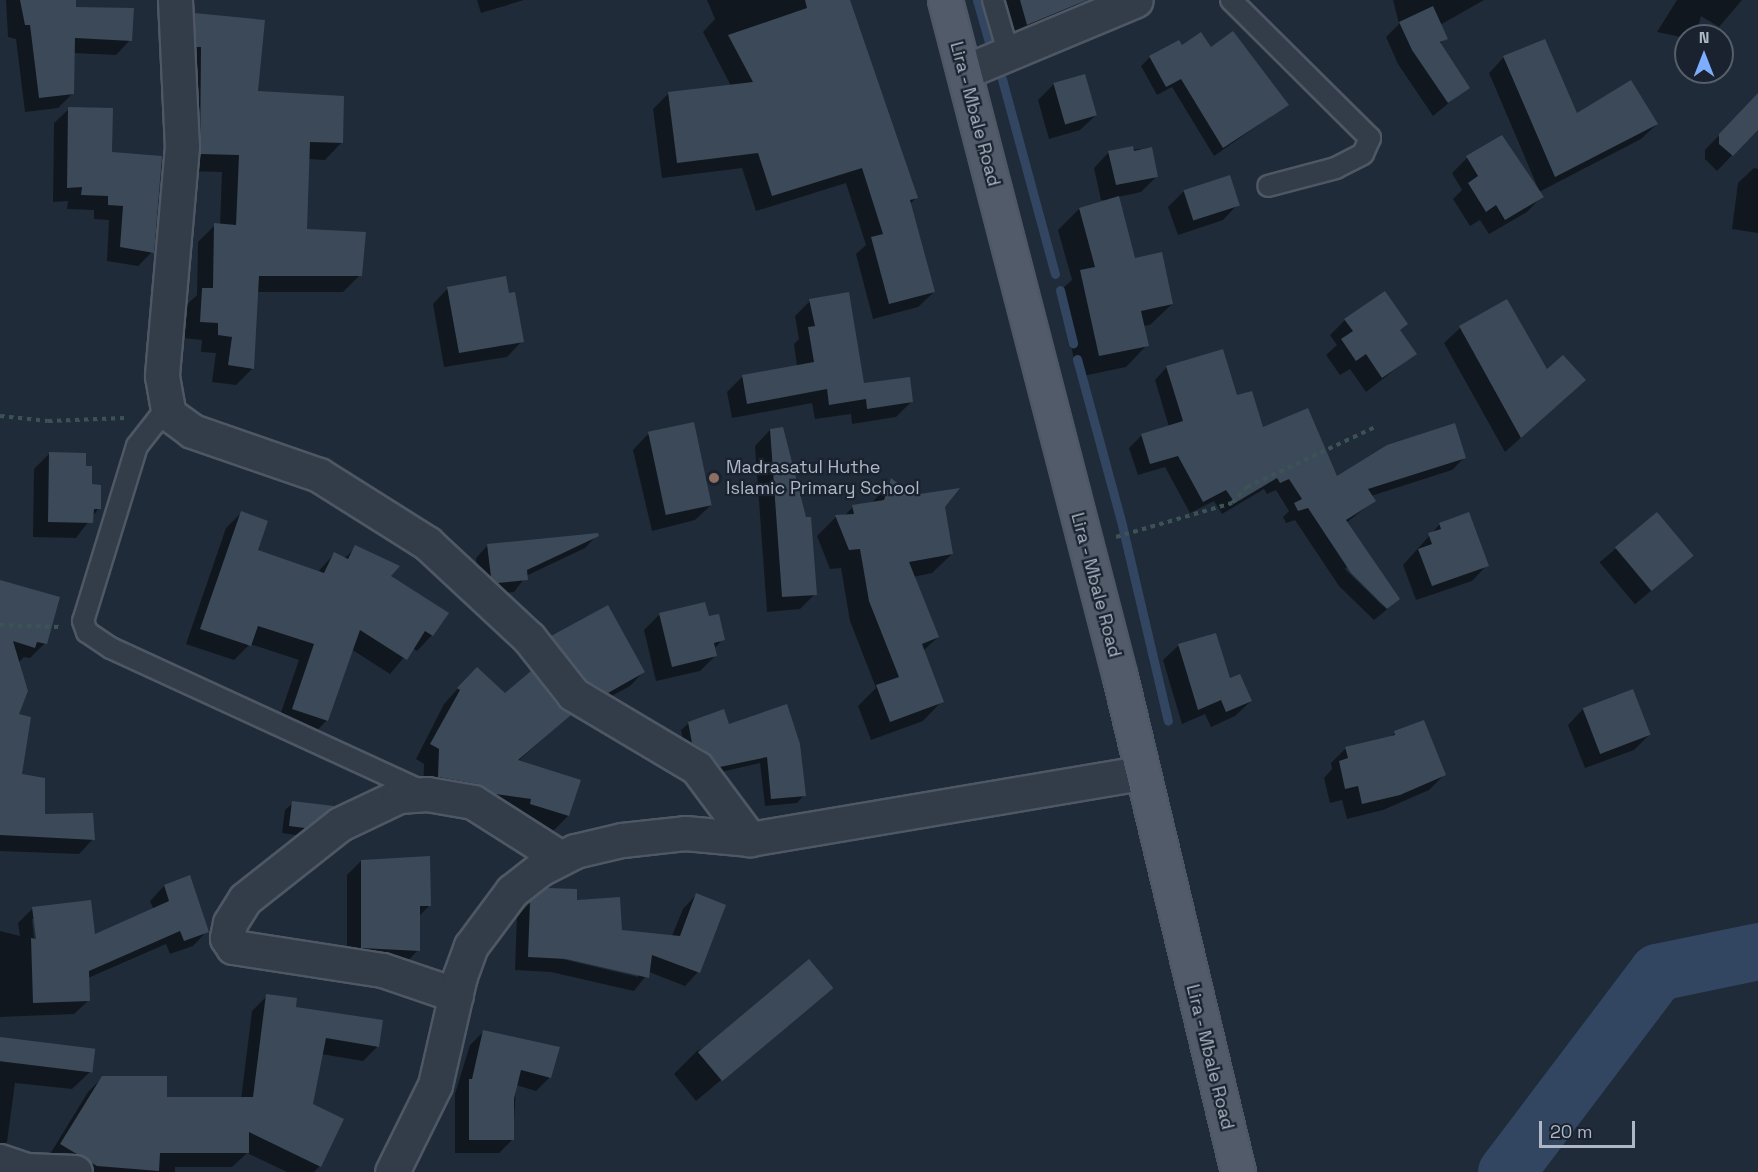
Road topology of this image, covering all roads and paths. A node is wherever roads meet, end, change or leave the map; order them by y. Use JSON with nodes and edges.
{"nodes":[{"id":1,"x":175,"y":0,"type":"edge"},
{"id":2,"x":945,"y":0,"type":"edge"},
{"id":3,"x":993,"y":0,"type":"edge"},
{"id":4,"x":1136,"y":0,"type":"edge"},
{"id":5,"x":1231,"y":0,"type":"edge"},
{"id":6,"x":1009,"y":55,"type":"junction"},
{"id":7,"x":964,"y":72,"type":"junction"},
{"id":8,"x":1268,"y":186,"type":"dead end"},
{"id":9,"x":166,"y":409,"type":"junction"},
{"id":10,"x":0,"y":416,"type":"edge"},
{"id":11,"x":1375,"y":427,"type":"dead end"},
{"id":12,"x":1086,"y":544,"type":"junction"},
{"id":13,"x":0,"y":625,"type":"edge"},
{"id":14,"x":85,"y":626,"type":"junction"},
{"id":15,"x":1142,"y":773,"type":"junction"},
{"id":16,"x":427,"y":794,"type":"junction"},
{"id":17,"x":750,"y":839,"type":"junction"},
{"id":18,"x":561,"y":858,"type":"junction"},
{"id":19,"x":456,"y":995,"type":"junction"},
{"id":20,"x":0,"y":1161,"type":"edge"},
{"id":21,"x":75,"y":1172,"type":"edge"},
{"id":22,"x":392,"y":1172,"type":"edge"},
{"id":23,"x":1238,"y":1172,"type":"edge"}],
"edges":[{"from":1,"to":9,"type":"street"},
{"from":2,"to":7,"type":"main road","name":"Lira - Mbale Road"},
{"from":3,"to":6,"type":"lane"},
{"from":4,"to":6,"type":"street"},
{"from":5,"to":8,"type":"lane"},
{"from":6,"to":7,"type":"street"},
{"from":7,"to":12,"type":"main road","name":"Lira - Mbale Road"},
{"from":9,"to":10,"type":"path"},
{"from":9,"to":14,"type":"lane"},
{"from":9,"to":17,"type":"street"},
{"from":11,"to":12,"type":"path"},
{"from":12,"to":15,"type":"main road","name":"Lira - Mbale Road"},
{"from":13,"to":14,"type":"path"},
{"from":14,"to":16,"type":"lane"},
{"from":15,"to":17,"type":"street"},
{"from":15,"to":23,"type":"main road","name":"Lira - Mbale Road"},
{"from":16,"to":18,"type":"street"},
{"from":16,"to":19,"type":"street"},
{"from":17,"to":18,"type":"street"},
{"from":18,"to":19,"type":"street"},
{"from":19,"to":22,"type":"street"},
{"from":20,"to":21,"type":"street"}]}
